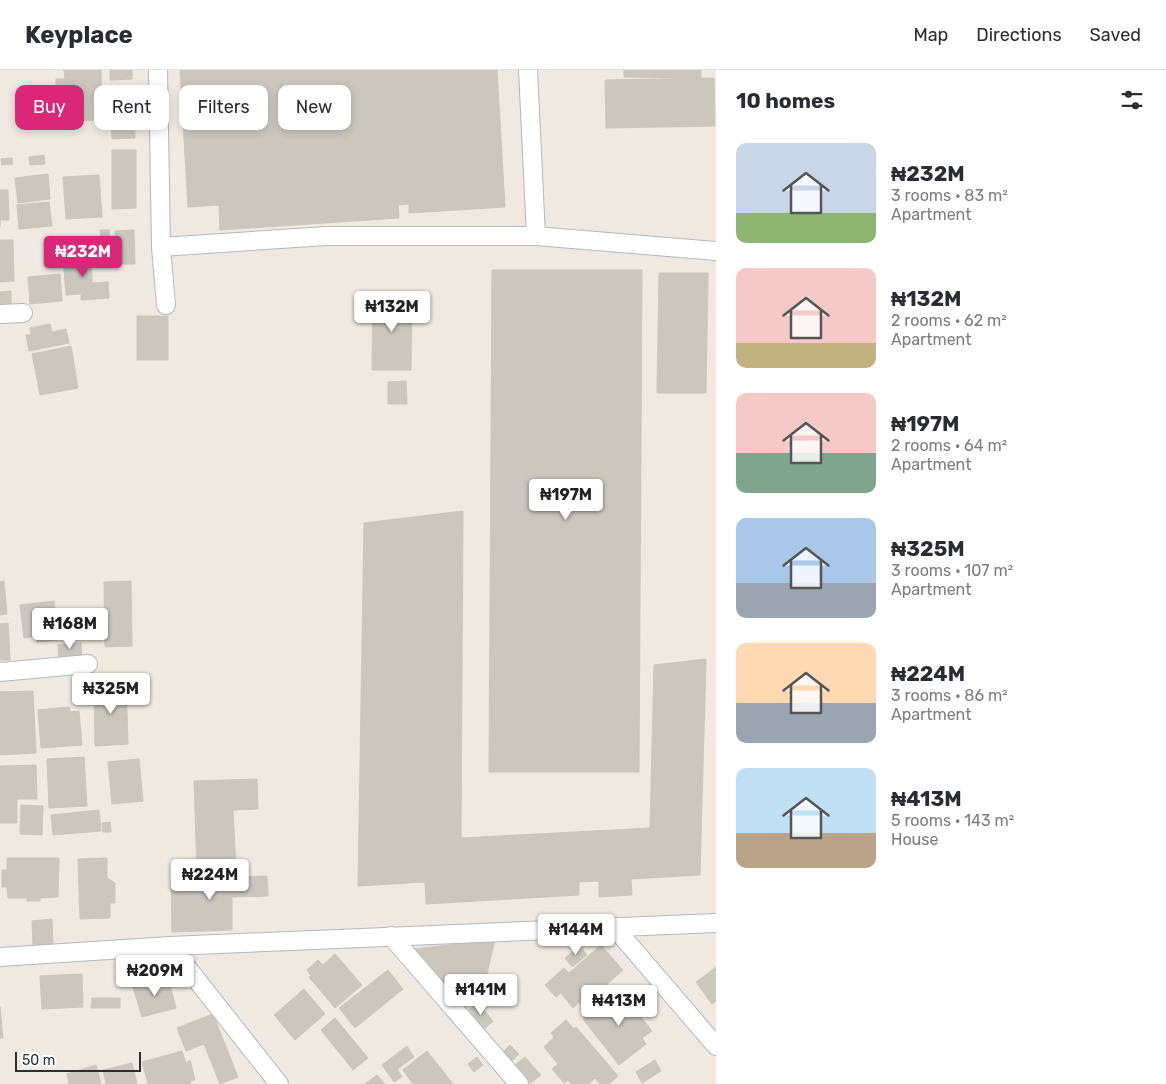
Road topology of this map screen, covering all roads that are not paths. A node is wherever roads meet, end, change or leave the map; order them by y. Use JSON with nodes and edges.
{"nodes":[{"id":1,"x":158,"y":70,"type":"edge"},
{"id":2,"x":528,"y":70,"type":"edge"},
{"id":3,"x":536,"y":236,"type":"junction"},
{"id":4,"x":161,"y":247,"type":"junction"},
{"id":5,"x":716,"y":251,"type":"edge"},
{"id":6,"x":166,"y":305,"type":"dead end"},
{"id":7,"x":23,"y":313,"type":"dead end"},
{"id":8,"x":0,"y":314,"type":"edge"},
{"id":9,"x":88,"y":664,"type":"dead end"},
{"id":10,"x":0,"y":672,"type":"edge"},
{"id":11,"x":716,"y":923,"type":"edge"},
{"id":12,"x":615,"y":928,"type":"junction"},
{"id":13,"x":390,"y":936,"type":"junction"},
{"id":14,"x":170,"y":946,"type":"junction"},
{"id":15,"x":0,"y":957,"type":"edge"},
{"id":16,"x":716,"y":1046,"type":"edge"},
{"id":17,"x":279,"y":1084,"type":"edge"},
{"id":18,"x":519,"y":1084,"type":"edge"}],
"edges":[{"from":1,"to":4,"type":"street"},
{"from":2,"to":3,"type":"street"},
{"from":3,"to":4,"type":"street"},
{"from":3,"to":5,"type":"street"},
{"from":4,"to":6,"type":"street"},
{"from":7,"to":8,"type":"street"},
{"from":9,"to":10,"type":"street"},
{"from":11,"to":12,"type":"street"},
{"from":12,"to":13,"type":"street"},
{"from":12,"to":16,"type":"street"},
{"from":13,"to":14,"type":"street"},
{"from":13,"to":18,"type":"street"},
{"from":14,"to":15,"type":"street"},
{"from":14,"to":17,"type":"street"}]}
